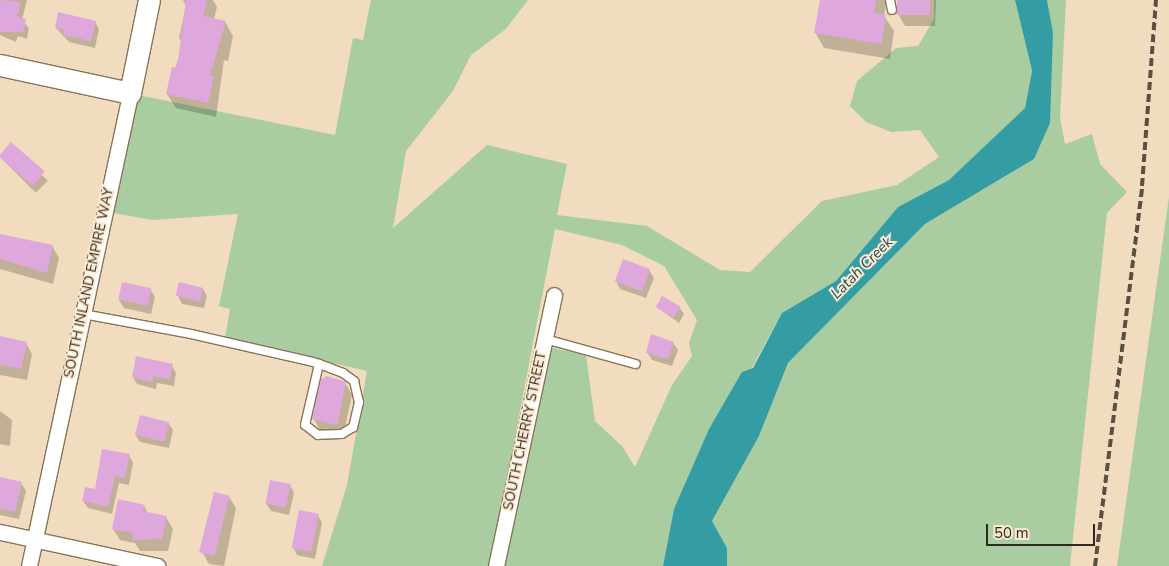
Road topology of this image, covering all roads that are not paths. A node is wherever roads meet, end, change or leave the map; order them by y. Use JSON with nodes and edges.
{"nodes":[{"id":1,"x":149,"y":0,"type":"edge"},
{"id":2,"x":890,"y":0,"type":"edge"},
{"id":3,"x":892,"y":10,"type":"dead end"},
{"id":4,"x":0,"y":65,"type":"edge"},
{"id":5,"x":130,"y":93,"type":"junction"},
{"id":6,"x":554,"y":295,"type":"dead end"},
{"id":7,"x":82,"y":314,"type":"junction"},
{"id":8,"x":545,"y":339,"type":"junction"},
{"id":9,"x":319,"y":364,"type":"junction"},
{"id":10,"x":636,"y":364,"type":"dead end"},
{"id":11,"x":0,"y":532,"type":"edge"},
{"id":12,"x":34,"y":540,"type":"junction"},
{"id":13,"x":29,"y":566,"type":"edge"},
{"id":14,"x":157,"y":566,"type":"edge"},
{"id":15,"x":496,"y":566,"type":"edge"}],
"edges":[{"from":1,"to":5,"type":"street","name":"SOUTH INLAND EMPIRE WAY"},
{"from":2,"to":3,"type":"lane"},
{"from":4,"to":5,"type":"street"},
{"from":5,"to":7,"type":"street","name":"SOUTH INLAND EMPIRE WAY"},
{"from":6,"to":8,"type":"street","name":"SOUTH CHERRY STREET"},
{"from":7,"to":9,"type":"lane"},
{"from":7,"to":12,"type":"street","name":"SOUTH INLAND EMPIRE WAY"},
{"from":8,"to":10,"type":"lane"},
{"from":8,"to":15,"type":"street","name":"SOUTH CHERRY STREET"},
{"from":9,"to":9,"type":"lane"},
{"from":11,"to":12,"type":"street"},
{"from":12,"to":13,"type":"street","name":"SOUTH INLAND EMPIRE WAY"},
{"from":12,"to":14,"type":"street"}]}
